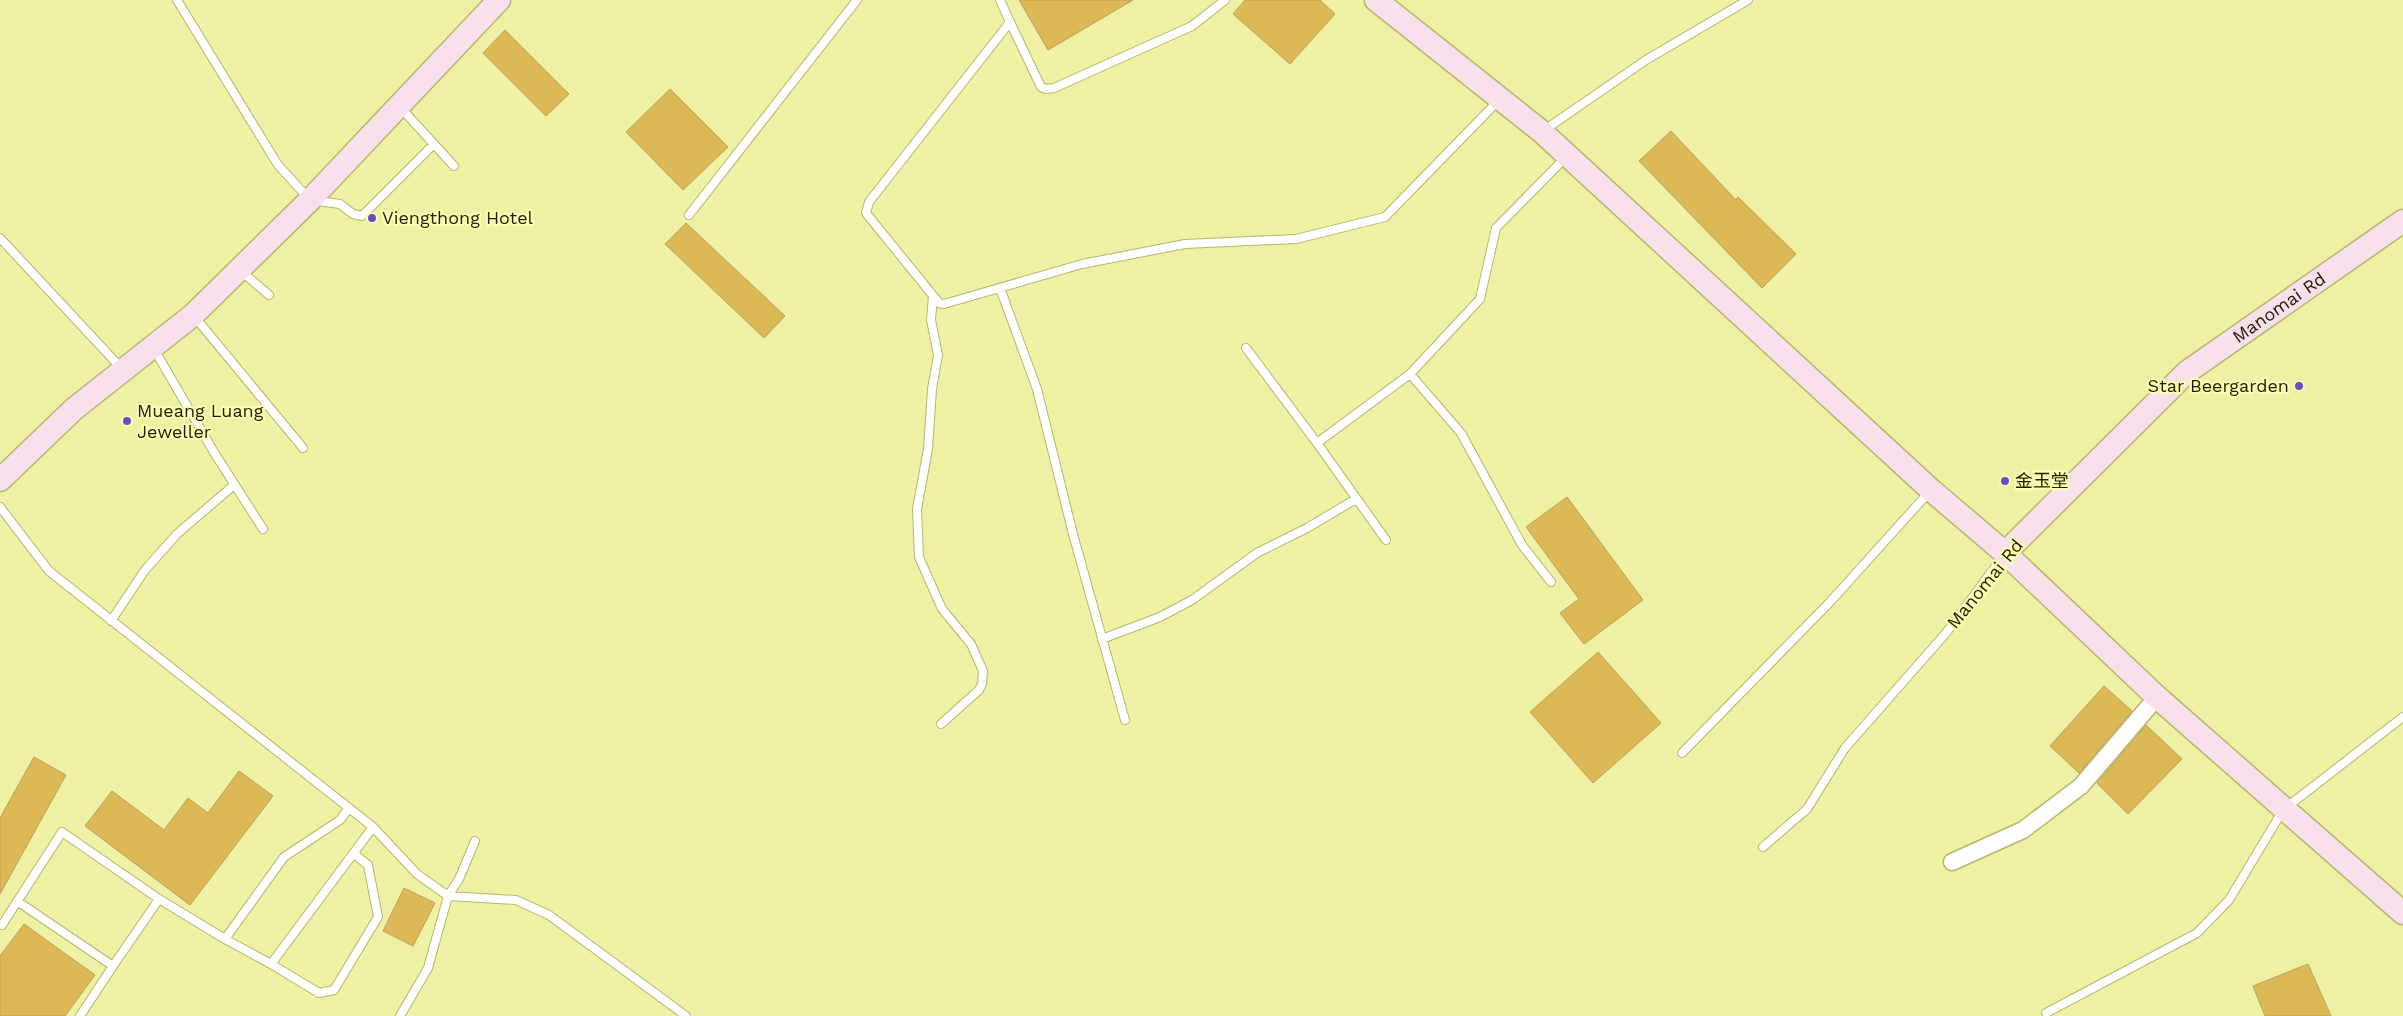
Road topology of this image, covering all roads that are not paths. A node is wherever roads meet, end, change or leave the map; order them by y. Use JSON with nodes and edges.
{"nodes":[{"id":1,"x":177,"y":0,"type":"edge"},
{"id":2,"x":857,"y":0,"type":"edge"},
{"id":3,"x":1000,"y":0,"type":"edge"},
{"id":4,"x":1225,"y":0,"type":"edge"},
{"id":5,"x":1376,"y":0,"type":"edge"},
{"id":6,"x":1748,"y":0,"type":"edge"},
{"id":7,"x":490,"y":3,"type":"edge"},
{"id":8,"x":1010,"y":22,"type":"junction"},
{"id":9,"x":1500,"y":99,"type":"junction"},
{"id":10,"x":398,"y":106,"type":"junction"},
{"id":11,"x":1542,"y":132,"type":"junction"},
{"id":12,"x":434,"y":144,"type":"junction"},
{"id":13,"x":1567,"y":156,"type":"junction"},
{"id":14,"x":454,"y":166,"type":"dead end"},
{"id":15,"x":310,"y":200,"type":"junction"},
{"id":16,"x":689,"y":215,"type":"dead end"},
{"id":17,"x":2403,"y":221,"type":"edge"},
{"id":18,"x":0,"y":238,"type":"edge"},
{"id":19,"x":239,"y":270,"type":"junction"},
{"id":20,"x":1000,"y":288,"type":"junction"},
{"id":21,"x":269,"y":295,"type":"dead end"},
{"id":22,"x":933,"y":296,"type":"junction"},
{"id":23,"x":193,"y":315,"type":"junction"},
{"id":24,"x":153,"y":347,"type":"junction"},
{"id":25,"x":1246,"y":348,"type":"dead end"},
{"id":26,"x":123,"y":371,"type":"junction"},
{"id":27,"x":1410,"y":374,"type":"junction"},
{"id":28,"x":1317,"y":443,"type":"junction"},
{"id":29,"x":303,"y":448,"type":"dead end"},
{"id":30,"x":0,"y":480,"type":"edge"},
{"id":31,"x":234,"y":485,"type":"junction"},
{"id":32,"x":1931,"y":490,"type":"junction"},
{"id":33,"x":1356,"y":499,"type":"junction"},
{"id":34,"x":0,"y":507,"type":"edge"},
{"id":35,"x":262,"y":529,"type":"dead end"},
{"id":36,"x":1386,"y":540,"type":"dead end"},
{"id":37,"x":2006,"y":553,"type":"junction"},
{"id":38,"x":1552,"y":582,"type":"dead end"},
{"id":39,"x":111,"y":621,"type":"junction"},
{"id":40,"x":1102,"y":639,"type":"junction"},
{"id":41,"x":2157,"y":697,"type":"junction"},
{"id":42,"x":2403,"y":717,"type":"edge"},
{"id":43,"x":1125,"y":720,"type":"dead end"},
{"id":44,"x":941,"y":724,"type":"dead end"},
{"id":45,"x":1682,"y":753,"type":"dead end"},
{"id":46,"x":349,"y":808,"type":"junction"},
{"id":47,"x":2283,"y":810,"type":"junction"},
{"id":48,"x":373,"y":827,"type":"junction"},
{"id":49,"x":475,"y":841,"type":"dead end"},
{"id":50,"x":1763,"y":847,"type":"dead end"},
{"id":51,"x":354,"y":854,"type":"junction"},
{"id":52,"x":1952,"y":862,"type":"dead end"},
{"id":53,"x":448,"y":896,"type":"junction"},
{"id":54,"x":160,"y":899,"type":"junction"},
{"id":55,"x":17,"y":901,"type":"junction"},
{"id":56,"x":2403,"y":913,"type":"edge"},
{"id":57,"x":2,"y":924,"type":"dead end"},
{"id":58,"x":225,"y":939,"type":"junction"},
{"id":59,"x":271,"y":964,"type":"junction"},
{"id":60,"x":113,"y":966,"type":"junction"},
{"id":61,"x":2046,"y":1013,"type":"dead end"},
{"id":62,"x":80,"y":1016,"type":"edge"},
{"id":63,"x":400,"y":1016,"type":"edge"},
{"id":64,"x":686,"y":1016,"type":"edge"}],
"edges":[{"from":1,"to":15,"type":"lane"},
{"from":2,"to":16,"type":"lane"},
{"from":3,"to":8,"type":"lane"},
{"from":4,"to":8,"type":"lane"},
{"from":5,"to":9,"type":"street"},
{"from":6,"to":11,"type":"lane"},
{"from":7,"to":10,"type":"street"},
{"from":8,"to":22,"type":"lane"},
{"from":9,"to":11,"type":"street"},
{"from":9,"to":20,"type":"lane"},
{"from":10,"to":12,"type":"lane"},
{"from":10,"to":15,"type":"street"},
{"from":11,"to":13,"type":"street"},
{"from":12,"to":14,"type":"lane"},
{"from":12,"to":15,"type":"lane"},
{"from":13,"to":27,"type":"lane"},
{"from":13,"to":32,"type":"street"},
{"from":15,"to":19,"type":"street"},
{"from":17,"to":37,"type":"street","name":"Manomai Rd"},
{"from":18,"to":26,"type":"lane"},
{"from":19,"to":21,"type":"lane"},
{"from":19,"to":23,"type":"street"},
{"from":20,"to":22,"type":"lane"},
{"from":20,"to":40,"type":"lane"},
{"from":22,"to":44,"type":"lane"},
{"from":23,"to":24,"type":"street"},
{"from":23,"to":29,"type":"lane"},
{"from":24,"to":26,"type":"street"},
{"from":24,"to":31,"type":"lane"},
{"from":25,"to":28,"type":"lane"},
{"from":26,"to":30,"type":"street"},
{"from":27,"to":28,"type":"lane"},
{"from":27,"to":38,"type":"lane"},
{"from":28,"to":33,"type":"lane"},
{"from":31,"to":35,"type":"lane"},
{"from":31,"to":39,"type":"lane"},
{"from":32,"to":37,"type":"street"},
{"from":32,"to":45,"type":"lane"},
{"from":33,"to":36,"type":"lane"},
{"from":33,"to":40,"type":"lane"},
{"from":34,"to":39,"type":"lane"},
{"from":37,"to":41,"type":"street"},
{"from":37,"to":50,"type":"lane","name":"Manomai Rd"},
{"from":39,"to":46,"type":"lane"},
{"from":40,"to":43,"type":"lane"},
{"from":41,"to":47,"type":"street"},
{"from":41,"to":52,"type":"street"},
{"from":42,"to":47,"type":"lane"},
{"from":46,"to":48,"type":"lane"},
{"from":46,"to":58,"type":"lane"},
{"from":47,"to":56,"type":"street"},
{"from":47,"to":61,"type":"lane"},
{"from":48,"to":51,"type":"lane"},
{"from":48,"to":53,"type":"lane"},
{"from":49,"to":53,"type":"lane"},
{"from":51,"to":59,"type":"lane"},
{"from":51,"to":59,"type":"lane"},
{"from":53,"to":63,"type":"lane"},
{"from":53,"to":64,"type":"lane"},
{"from":54,"to":55,"type":"lane"},
{"from":54,"to":58,"type":"lane"},
{"from":54,"to":60,"type":"lane"},
{"from":55,"to":57,"type":"lane"},
{"from":55,"to":60,"type":"lane"},
{"from":58,"to":59,"type":"lane"},
{"from":60,"to":62,"type":"lane"}]}
